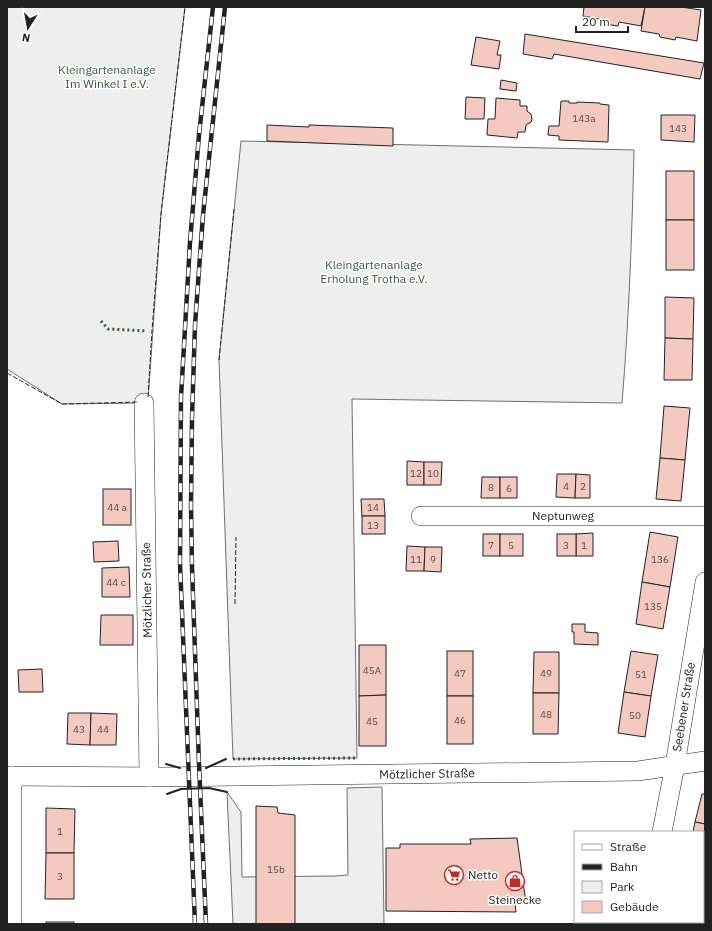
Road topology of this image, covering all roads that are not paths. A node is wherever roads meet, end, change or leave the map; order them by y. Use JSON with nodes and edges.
{"nodes":[{"id":1,"x":144,"y":403,"type":"dead end"},
{"id":2,"x":421,"y":516,"type":"dead end"},
{"id":3,"x":705,"y":516,"type":"edge"},
{"id":4,"x":705,"y":582,"type":"edge"},
{"id":5,"x":705,"y":761,"type":"edge"},
{"id":6,"x":675,"y":765,"type":"junction"},
{"id":7,"x":10,"y":776,"type":"edge"},
{"id":8,"x":149,"y":777,"type":"junction"},
{"id":9,"x":662,"y":831,"type":"edge"},
{"id":10,"x":12,"y":924,"type":"edge"}],
"edges":[{"from":1,"to":8,"type":"street","name":"Mötzlicher Straße"},
{"from":2,"to":3,"type":"street","name":"Neptunweg"},
{"from":4,"to":6,"type":"street","name":"Seebener Straße"},
{"from":5,"to":6,"type":"street","name":"Mötzlicher Straße"},
{"from":6,"to":8,"type":"street","name":"Mötzlicher Straße"},
{"from":6,"to":9,"type":"street","name":"Seebener Straße"},
{"from":7,"to":8,"type":"street","name":"Mötzlicher Straße"},
{"from":7,"to":10,"type":"street"}]}
